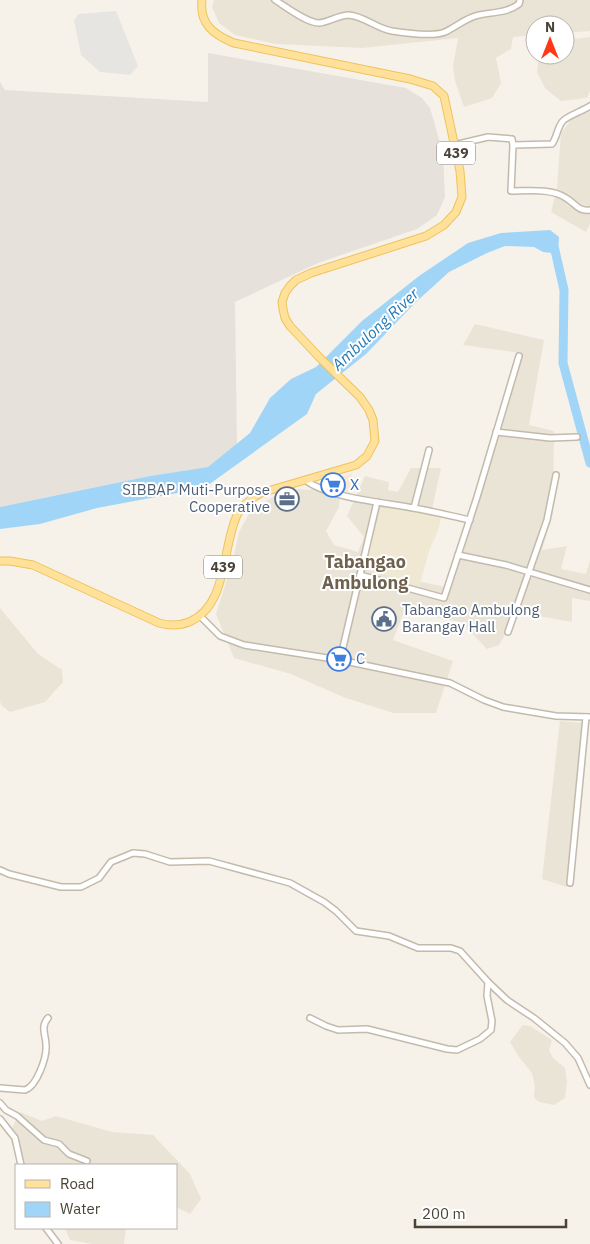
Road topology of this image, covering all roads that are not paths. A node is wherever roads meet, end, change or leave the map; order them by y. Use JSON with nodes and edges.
{"nodes":[{"id":1,"x":202,"y":0,"type":"edge"},
{"id":2,"x":276,"y":0,"type":"edge"},
{"id":3,"x":520,"y":0,"type":"edge"},
{"id":4,"x":590,"y":106,"type":"edge"},
{"id":5,"x":454,"y":145,"type":"junction"},
{"id":6,"x":513,"y":145,"type":"junction"},
{"id":7,"x":590,"y":210,"type":"edge"},
{"id":8,"x":519,"y":356,"type":"dead end"},
{"id":9,"x":496,"y":432,"type":"junction"},
{"id":10,"x":577,"y":437,"type":"dead end"},
{"id":11,"x":429,"y":450,"type":"dead end"},
{"id":12,"x":556,"y":475,"type":"dead end"},
{"id":13,"x":305,"y":480,"type":"junction"},
{"id":14,"x":377,"y":502,"type":"junction"},
{"id":15,"x":414,"y":508,"type":"junction"},
{"id":16,"x":470,"y":520,"type":"junction"},
{"id":17,"x":458,"y":555,"type":"junction"},
{"id":18,"x":0,"y":561,"type":"edge"},
{"id":19,"x":529,"y":573,"type":"junction"},
{"id":20,"x":360,"y":575,"type":"junction"},
{"id":21,"x":590,"y":590,"type":"edge"},
{"id":22,"x":200,"y":616,"type":"junction"},
{"id":23,"x":508,"y":632,"type":"dead end"},
{"id":24,"x":340,"y":660,"type":"junction"},
{"id":25,"x":588,"y":717,"type":"edge"},
{"id":26,"x":0,"y":870,"type":"edge"},
{"id":27,"x":570,"y":884,"type":"dead end"},
{"id":28,"x":488,"y":982,"type":"junction"},
{"id":29,"x":48,"y":1018,"type":"dead end"},
{"id":30,"x":310,"y":1018,"type":"dead end"},
{"id":31,"x":590,"y":1085,"type":"edge"},
{"id":32,"x":0,"y":1088,"type":"edge"},
{"id":33,"x":0,"y":1103,"type":"edge"},
{"id":34,"x":0,"y":1119,"type":"edge"},
{"id":35,"x":87,"y":1160,"type":"dead end"},
{"id":36,"x":21,"y":1164,"type":"edge"},
{"id":37,"x":47,"y":1229,"type":"edge"},
{"id":38,"x":58,"y":1244,"type":"edge"}],
"edges":[{"from":1,"to":5,"type":"main road","number":"439"},
{"from":2,"to":3,"type":"street"},
{"from":4,"to":6,"type":"street"},
{"from":5,"to":6,"type":"street"},
{"from":5,"to":13,"type":"main road","number":"439"},
{"from":6,"to":7,"type":"street"},
{"from":8,"to":9,"type":"street"},
{"from":9,"to":10,"type":"street"},
{"from":9,"to":16,"type":"street"},
{"from":11,"to":15,"type":"street"},
{"from":12,"to":19,"type":"street"},
{"from":13,"to":14,"type":"street"},
{"from":13,"to":22,"type":"main road","number":"439"},
{"from":14,"to":15,"type":"street"},
{"from":14,"to":20,"type":"street"},
{"from":15,"to":16,"type":"street"},
{"from":16,"to":17,"type":"street"},
{"from":17,"to":19,"type":"street"},
{"from":17,"to":20,"type":"street"},
{"from":18,"to":22,"type":"main road"},
{"from":19,"to":21,"type":"street"},
{"from":19,"to":23,"type":"street"},
{"from":20,"to":24,"type":"street"},
{"from":22,"to":24,"type":"street"},
{"from":24,"to":25,"type":"street"},
{"from":25,"to":27,"type":"street"},
{"from":26,"to":28,"type":"street"},
{"from":28,"to":30,"type":"street"},
{"from":28,"to":31,"type":"street"},
{"from":29,"to":32,"type":"street"},
{"from":33,"to":35,"type":"street"},
{"from":34,"to":36,"type":"street"},
{"from":37,"to":38,"type":"street"}]}
